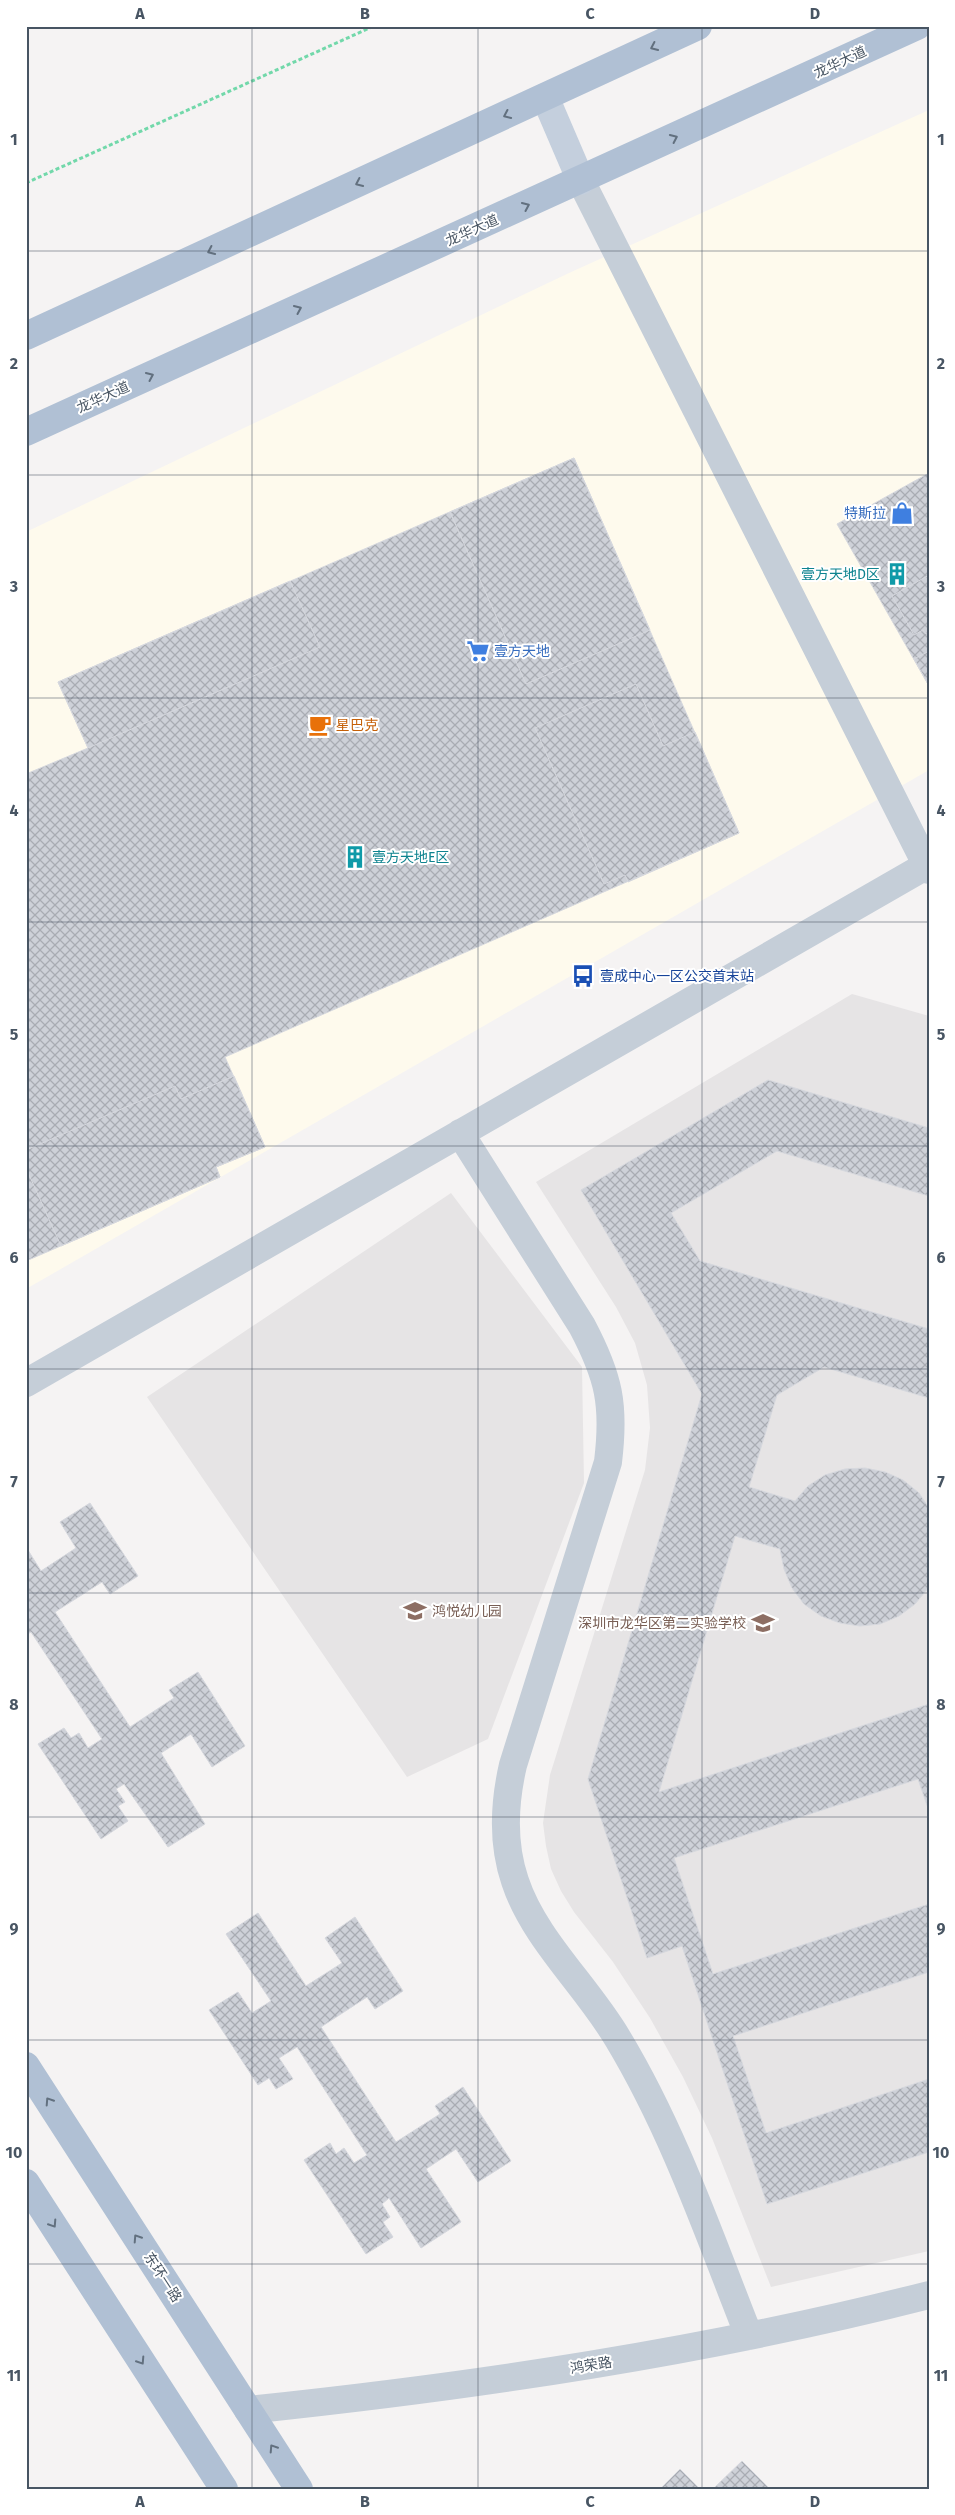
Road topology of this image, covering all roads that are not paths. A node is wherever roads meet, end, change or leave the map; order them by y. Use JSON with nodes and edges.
{"nodes":[{"id":1,"x":698,"y":26,"type":"edge"},
{"id":2,"x":917,"y":26,"type":"edge"},
{"id":3,"x":545,"y":97,"type":"junction"},
{"id":4,"x":581,"y":181,"type":"junction"},
{"id":5,"x":26,"y":336,"type":"edge"},
{"id":6,"x":26,"y":432,"type":"edge"},
{"id":7,"x":928,"y":866,"type":"edge"},
{"id":8,"x":460,"y":1133,"type":"junction"},
{"id":9,"x":26,"y":1383,"type":"edge"},
{"id":10,"x":26,"y":2066,"type":"edge"},
{"id":11,"x":26,"y":2183,"type":"edge"},
{"id":12,"x":929,"y":2295,"type":"edge"},
{"id":13,"x":749,"y":2336,"type":"junction"},
{"id":14,"x":248,"y":2410,"type":"junction"},
{"id":15,"x":224,"y":2489,"type":"edge"},
{"id":16,"x":299,"y":2489,"type":"edge"}],
"edges":[{"from":1,"to":3,"type":"main road","one_way":true},
{"from":4,"to":2,"type":"main road","name":"龙华大道","one_way":true},
{"from":3,"to":4,"type":"street"},
{"from":3,"to":5,"type":"main road","one_way":true},
{"from":6,"to":4,"type":"main road","name":"龙华大道","one_way":true},
{"from":4,"to":7,"type":"street"},
{"from":7,"to":8,"type":"street"},
{"from":8,"to":9,"type":"street"},
{"from":8,"to":13,"type":"street"},
{"from":14,"to":10,"type":"main road","name":"东环一路","one_way":true},
{"from":11,"to":15,"type":"main road","one_way":true},
{"from":12,"to":13,"type":"street","name":"鸿荣路"},
{"from":13,"to":14,"type":"street","name":"鸿荣路"},
{"from":16,"to":14,"type":"main road","name":"东环一路","one_way":true}]}
